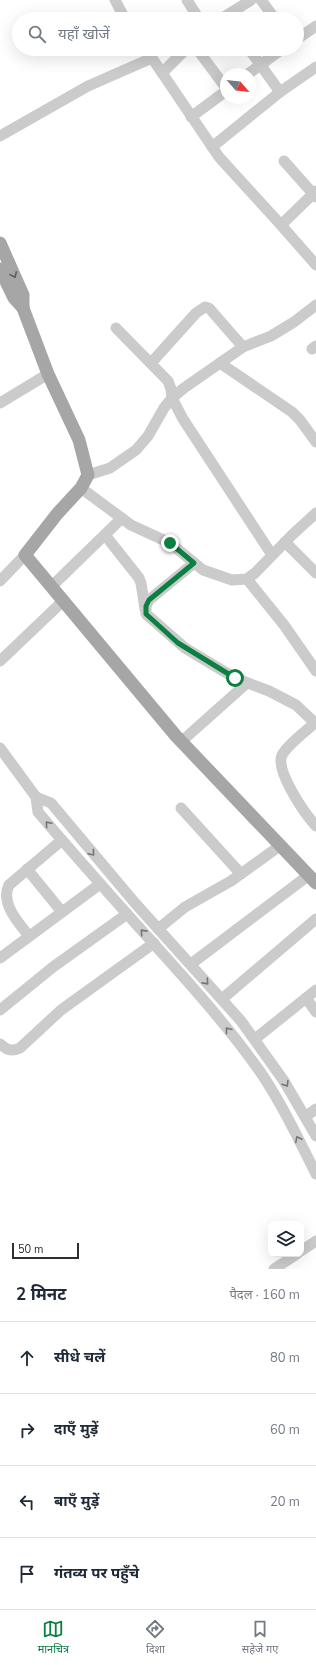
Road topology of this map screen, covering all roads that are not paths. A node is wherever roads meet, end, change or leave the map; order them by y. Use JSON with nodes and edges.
{"nodes":[{"id":1,"x":115,"y":0,"type":"edge"},
{"id":2,"x":187,"y":0,"type":"edge"},
{"id":3,"x":251,"y":0,"type":"edge"},
{"id":4,"x":261,"y":0,"type":"edge"},
{"id":5,"x":121,"y":12,"type":"edge"},
{"id":6,"x":195,"y":12,"type":"edge"},
{"id":7,"x":234,"y":12,"type":"edge"},
{"id":8,"x":270,"y":12,"type":"edge"},
{"id":9,"x":316,"y":26,"type":"edge"},
{"id":10,"x":304,"y":34,"type":"edge"},
{"id":11,"x":144,"y":56,"type":"edge"},
{"id":12,"x":149,"y":56,"type":"edge"},
{"id":13,"x":179,"y":56,"type":"edge"},
{"id":14,"x":202,"y":56,"type":"edge"},
{"id":15,"x":254,"y":56,"type":"edge"},
{"id":16,"x":272,"y":56,"type":"edge"},
{"id":17,"x":260,"y":65,"type":"junction"},
{"id":18,"x":316,"y":67,"type":"edge"},
{"id":19,"x":256,"y":68,"type":"edge"},
{"id":20,"x":162,"y":73,"type":"junction"},
{"id":21,"x":220,"y":81,"type":"edge"},
{"id":22,"x":280,"y":92,"type":"junction"},
{"id":23,"x":220,"y":94,"type":"edge"},
{"id":24,"x":191,"y":116,"type":"junction"},
{"id":25,"x":0,"y":136,"type":"edge"},
{"id":26,"x":212,"y":147,"type":"junction"},
{"id":27,"x":284,"y":161,"type":"dead end"},
{"id":28,"x":315,"y":194,"type":"edge"},
{"id":29,"x":281,"y":225,"type":"junction"},
{"id":30,"x":0,"y":243,"type":"edge"},
{"id":31,"x":316,"y":265,"type":"edge"},
{"id":32,"x":0,"y":270,"type":"edge"},
{"id":33,"x":316,"y":305,"type":"edge"},
{"id":34,"x":24,"y":308,"type":"junction"},
{"id":35,"x":116,"y":328,"type":"dead end"},
{"id":36,"x":243,"y":347,"type":"junction"},
{"id":37,"x":151,"y":363,"type":"junction"},
{"id":38,"x":220,"y":363,"type":"junction"},
{"id":39,"x":48,"y":374,"type":"junction"},
{"id":40,"x":1,"y":398,"type":"edge"},
{"id":41,"x":172,"y":398,"type":"junction"},
{"id":42,"x":316,"y":442,"type":"edge"},
{"id":43,"x":88,"y":475,"type":"junction"},
{"id":44,"x":81,"y":488,"type":"junction"},
{"id":45,"x":316,"y":513,"type":"edge"},
{"id":46,"x":122,"y":518,"type":"junction"},
{"id":47,"x":105,"y":535,"type":"junction"},
{"id":48,"x":285,"y":542,"type":"junction"},
{"id":49,"x":25,"y":555,"type":"junction"},
{"id":50,"x":272,"y":555,"type":"junction"},
{"id":51,"x":194,"y":563,"type":"junction"},
{"id":52,"x":316,"y":572,"type":"edge"},
{"id":53,"x":1,"y":578,"type":"edge"},
{"id":54,"x":247,"y":579,"type":"junction"},
{"id":55,"x":52,"y":586,"type":"junction"},
{"id":56,"x":63,"y":601,"type":"junction"},
{"id":57,"x":145,"y":611,"type":"junction"},
{"id":58,"x":0,"y":661,"type":"edge"},
{"id":59,"x":316,"y":671,"type":"edge"},
{"id":60,"x":247,"y":683,"type":"junction"},
{"id":61,"x":315,"y":723,"type":"edge"},
{"id":62,"x":182,"y":742,"type":"junction"},
{"id":63,"x":0,"y":748,"type":"edge"},
{"id":64,"x":36,"y":797,"type":"junction"},
{"id":65,"x":181,"y":808,"type":"dead end"},
{"id":66,"x":316,"y":826,"type":"edge"},
{"id":67,"x":62,"y":840,"type":"junction"},
{"id":68,"x":281,"y":845,"type":"junction"},
{"id":69,"x":27,"y":869,"type":"junction"},
{"id":70,"x":241,"y":874,"type":"junction"},
{"id":71,"x":312,"y":879,"type":"edge"},
{"id":72,"x":100,"y":884,"type":"junction"},
{"id":73,"x":62,"y":912,"type":"junction"},
{"id":74,"x":127,"y":914,"type":"junction"},
{"id":75,"x":316,"y":919,"type":"edge"},
{"id":76,"x":158,"y":929,"type":"junction"},
{"id":77,"x":30,"y":936,"type":"junction"},
{"id":78,"x":154,"y":943,"type":"junction"},
{"id":79,"x":0,"y":958,"type":"edge"},
{"id":80,"x":191,"y":964,"type":"junction"},
{"id":81,"x":316,"y":990,"type":"edge"},
{"id":82,"x":306,"y":998,"type":"junction"},
{"id":83,"x":222,"y":1000,"type":"junction"},
{"id":84,"x":0,"y":1010,"type":"edge"},
{"id":85,"x":316,"y":1012,"type":"edge"},
{"id":86,"x":255,"y":1039,"type":"junction"},
{"id":87,"x":0,"y":1044,"type":"edge"},
{"id":88,"x":316,"y":1109,"type":"edge"},
{"id":89,"x":306,"y":1116,"type":"junction"},
{"id":90,"x":316,"y":1136,"type":"edge"},
{"id":91,"x":316,"y":1174,"type":"edge"},
{"id":92,"x":316,"y":1241,"type":"edge"},
{"id":93,"x":304,"y":1249,"type":"edge"},
{"id":94,"x":292,"y":1257,"type":"edge"},
{"id":95,"x":274,"y":1269,"type":"edge"}],
"edges":[{"from":1,"to":5,"type":"street"},
{"from":2,"to":6,"type":"street"},
{"from":3,"to":7,"type":"street"},
{"from":4,"to":8,"type":"street"},
{"from":9,"to":10,"type":"street"},
{"from":11,"to":25,"type":"street"},
{"from":12,"to":20,"type":"street"},
{"from":13,"to":20,"type":"street"},
{"from":14,"to":21,"type":"street"},
{"from":15,"to":17,"type":"street"},
{"from":16,"to":17,"type":"street"},
{"from":17,"to":19,"type":"street"},
{"from":17,"to":22,"type":"street"},
{"from":18,"to":22,"type":"street"},
{"from":20,"to":24,"type":"street"},
{"from":22,"to":26,"type":"street"},
{"from":23,"to":24,"type":"street"},
{"from":24,"to":26,"type":"street"},
{"from":26,"to":29,"type":"street"},
{"from":27,"to":28,"type":"street"},
{"from":28,"to":29,"type":"street"},
{"from":29,"to":31,"type":"street"},
{"from":30,"to":34,"type":"main road","one_way":true},
{"from":32,"to":34,"type":"main road"},
{"from":33,"to":36,"type":"street"},
{"from":34,"to":39,"type":"main road"},
{"from":35,"to":37,"type":"street"},
{"from":36,"to":37,"type":"street"},
{"from":36,"to":38,"type":"street"},
{"from":37,"to":41,"type":"street"},
{"from":38,"to":41,"type":"street"},
{"from":38,"to":42,"type":"street"},
{"from":39,"to":40,"type":"street"},
{"from":39,"to":43,"type":"main road"},
{"from":41,"to":43,"type":"street"},
{"from":41,"to":50,"type":"street"},
{"from":43,"to":44,"type":"main road"},
{"from":44,"to":46,"type":"street"},
{"from":44,"to":49,"type":"main road"},
{"from":45,"to":48,"type":"street"},
{"from":46,"to":47,"type":"street"},
{"from":46,"to":51,"type":"street"},
{"from":47,"to":55,"type":"street"},
{"from":47,"to":57,"type":"street"},
{"from":48,"to":50,"type":"street"},
{"from":48,"to":52,"type":"street"},
{"from":49,"to":53,"type":"street"},
{"from":49,"to":55,"type":"main road"},
{"from":50,"to":54,"type":"street"},
{"from":51,"to":54,"type":"street"},
{"from":51,"to":57,"type":"street"},
{"from":54,"to":59,"type":"street"},
{"from":55,"to":56,"type":"main road"},
{"from":56,"to":58,"type":"street"},
{"from":56,"to":62,"type":"main road"},
{"from":57,"to":60,"type":"street"},
{"from":60,"to":61,"type":"street"},
{"from":60,"to":62,"type":"street"},
{"from":61,"to":66,"type":"street"},
{"from":62,"to":68,"type":"main road"},
{"from":63,"to":64,"type":"street"},
{"from":67,"to":64,"type":"street","one_way":true},
{"from":64,"to":76,"type":"street","one_way":true},
{"from":65,"to":70,"type":"street"},
{"from":67,"to":69,"type":"street"},
{"from":67,"to":72,"type":"street"},
{"from":68,"to":70,"type":"street"},
{"from":68,"to":71,"type":"main road"},
{"from":69,"to":73,"type":"street"},
{"from":69,"to":77,"type":"street"},
{"from":70,"to":76,"type":"street"},
{"from":71,"to":80,"type":"street"},
{"from":72,"to":73,"type":"street"},
{"from":72,"to":74,"type":"street"},
{"from":73,"to":77,"type":"street"},
{"from":78,"to":74,"type":"street","one_way":true},
{"from":74,"to":84,"type":"street"},
{"from":75,"to":83,"type":"street"},
{"from":76,"to":80,"type":"street"},
{"from":77,"to":79,"type":"street"},
{"from":78,"to":87,"type":"street"},
{"from":91,"to":78,"type":"street","one_way":true},
{"from":80,"to":83,"type":"street","one_way":true},
{"from":81,"to":82,"type":"street"},
{"from":82,"to":85,"type":"street"},
{"from":82,"to":86,"type":"street"},
{"from":83,"to":86,"type":"street"},
{"from":86,"to":89,"type":"street","one_way":true},
{"from":88,"to":89,"type":"street"},
{"from":89,"to":90,"type":"street"},
{"from":92,"to":93,"type":"street"},
{"from":94,"to":95,"type":"street"}]}
